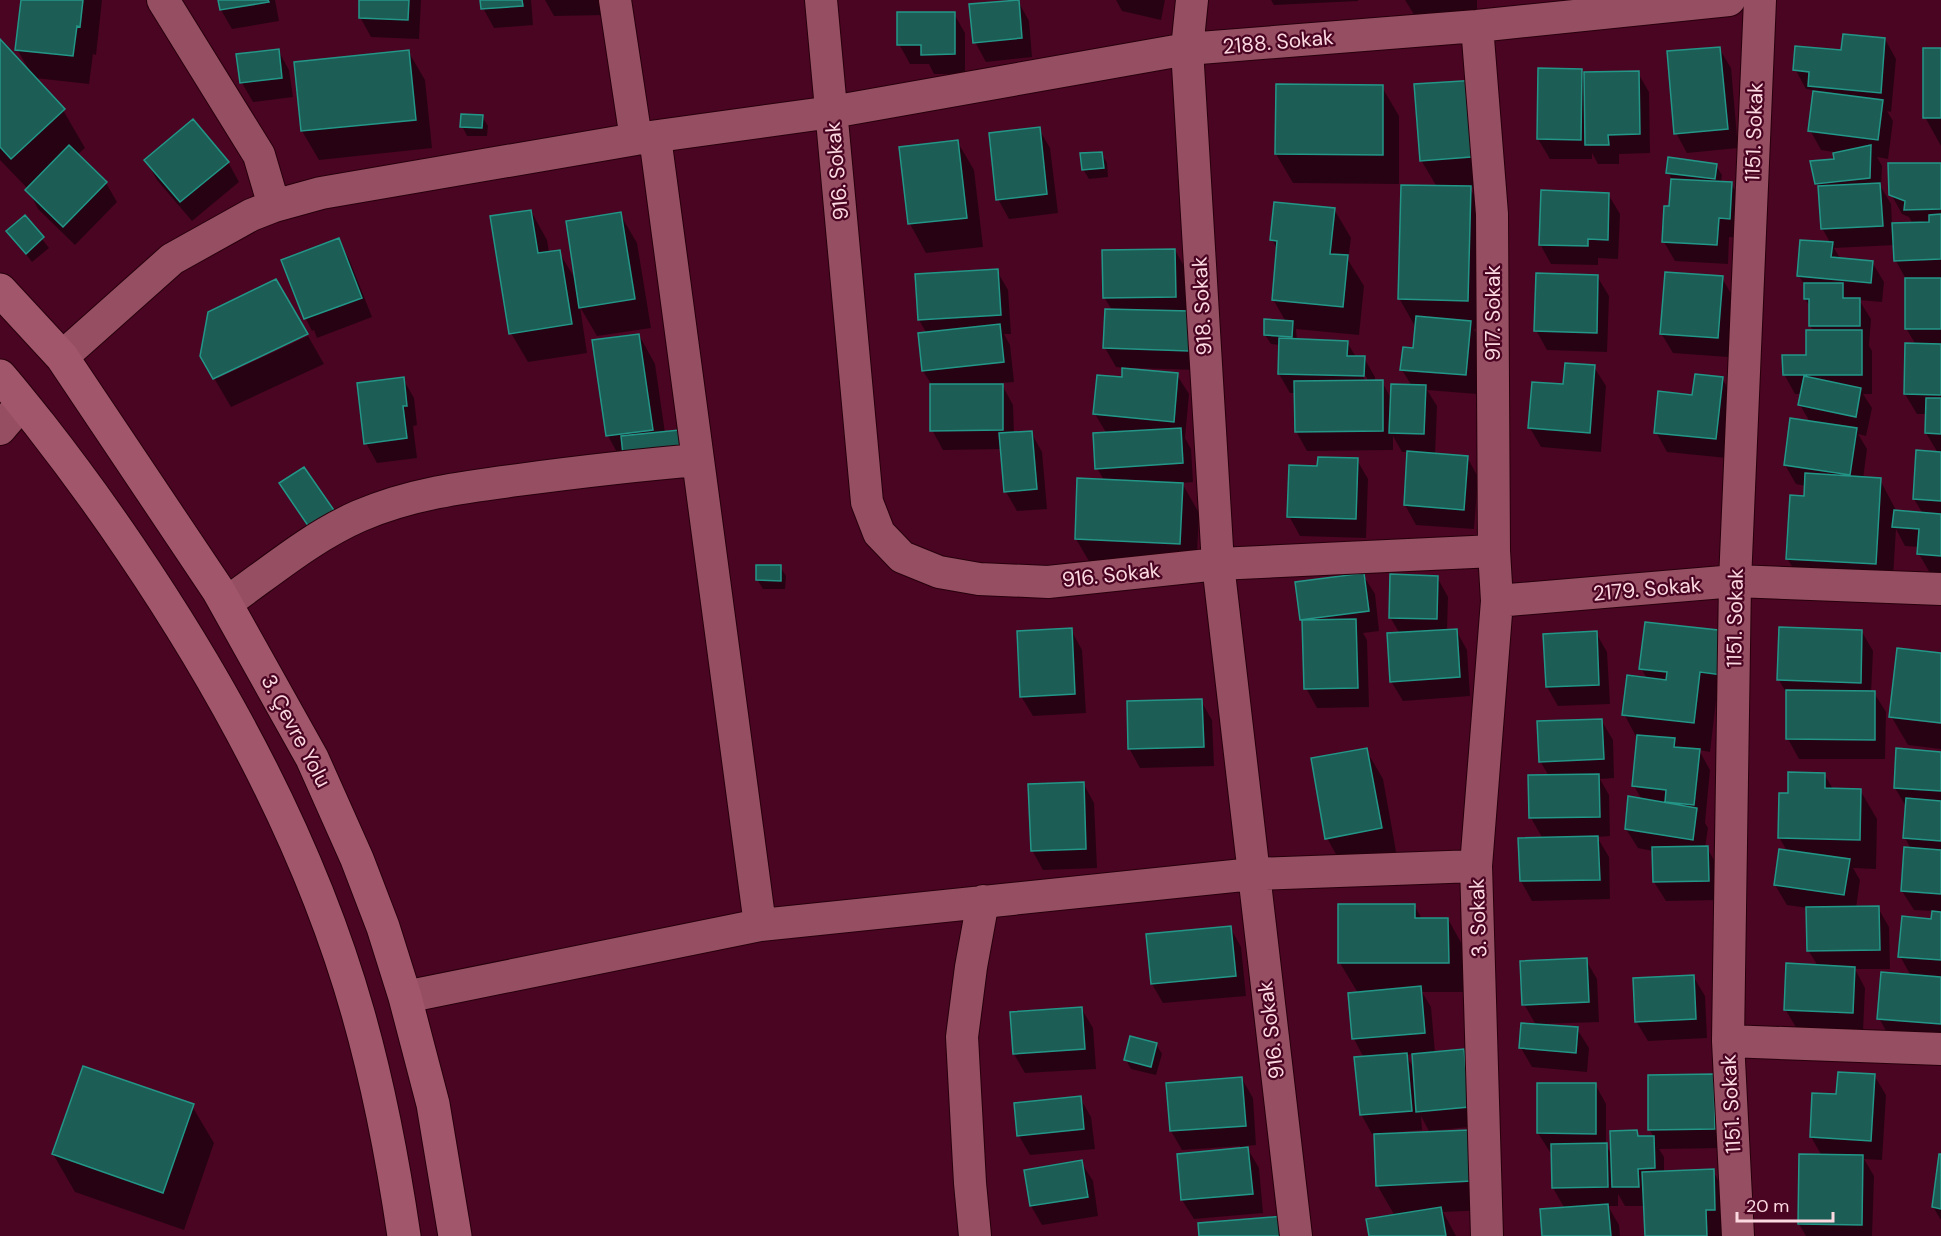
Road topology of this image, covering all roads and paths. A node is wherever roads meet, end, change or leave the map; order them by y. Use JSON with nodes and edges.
{"nodes":[{"id":1,"x":163,"y":0,"type":"edge"},
{"id":2,"x":615,"y":0,"type":"edge"},
{"id":3,"x":821,"y":0,"type":"edge"},
{"id":4,"x":1192,"y":0,"type":"edge"},
{"id":5,"x":1729,"y":0,"type":"edge"},
{"id":6,"x":1760,"y":0,"type":"edge"},
{"id":7,"x":1663,"y":3,"type":"edge"},
{"id":8,"x":1477,"y":26,"type":"junction"},
{"id":9,"x":1187,"y":49,"type":"junction"},
{"id":10,"x":832,"y":112,"type":"junction"},
{"id":11,"x":646,"y":138,"type":"junction"},
{"id":12,"x":274,"y":206,"type":"junction"},
{"id":13,"x":0,"y":290,"type":"edge"},
{"id":14,"x":62,"y":357,"type":"junction"},
{"id":15,"x":0,"y":376,"type":"edge"},
{"id":16,"x":22,"y":403,"type":"junction"},
{"id":17,"x":0,"y":429,"type":"edge"},
{"id":18,"x":699,"y":460,"type":"junction"},
{"id":19,"x":1494,"y":551,"type":"junction"},
{"id":20,"x":1218,"y":564,"type":"junction"},
{"id":21,"x":1735,"y":581,"type":"junction"},
{"id":22,"x":1941,"y":589,"type":"edge"},
{"id":23,"x":1497,"y":601,"type":"junction"},
{"id":24,"x":226,"y":603,"type":"junction"},
{"id":25,"x":1476,"y":866,"type":"junction"},
{"id":26,"x":1253,"y":874,"type":"junction"},
{"id":27,"x":983,"y":901,"type":"junction"},
{"id":28,"x":760,"y":925,"type":"junction"},
{"id":29,"x":405,"y":997,"type":"junction"},
{"id":30,"x":1728,"y":1041,"type":"junction"},
{"id":31,"x":1941,"y":1049,"type":"edge"},
{"id":32,"x":404,"y":1236,"type":"edge"},
{"id":33,"x":455,"y":1236,"type":"edge"},
{"id":34,"x":975,"y":1236,"type":"edge"},
{"id":35,"x":1296,"y":1236,"type":"edge"},
{"id":36,"x":1487,"y":1236,"type":"edge"},
{"id":37,"x":1738,"y":1236,"type":"edge"}],
"edges":[{"from":1,"to":12,"type":"street"},
{"from":2,"to":11,"type":"street"},
{"from":3,"to":10,"type":"street","name":"916. Sokak"},
{"from":4,"to":9,"type":"street"},
{"from":5,"to":7,"type":"street","name":"2188. Sokak"},
{"from":6,"to":21,"type":"street","name":"1151. Sokak"},
{"from":7,"to":8,"type":"street","name":"2188. Sokak"},
{"from":8,"to":9,"type":"street","name":"2188. Sokak"},
{"from":8,"to":19,"type":"street","name":"917. Sokak"},
{"from":9,"to":10,"type":"street","name":"2188. Sokak"},
{"from":9,"to":20,"type":"street","name":"918. Sokak"},
{"from":10,"to":11,"type":"street","name":"2188. Sokak"},
{"from":10,"to":20,"type":"street","name":"916. Sokak"},
{"from":11,"to":12,"type":"street","name":"2188. Sokak"},
{"from":11,"to":18,"type":"street"},
{"from":12,"to":14,"type":"street","name":"2188. Sokak"},
{"from":13,"to":14,"type":"main road","name":"3. Çevre Yolu"},
{"from":14,"to":24,"type":"main road","name":"3. Çevre Yolu"},
{"from":15,"to":16,"type":"main road"},
{"from":16,"to":17,"type":"street"},
{"from":16,"to":32,"type":"main road"},
{"from":18,"to":24,"type":"street"},
{"from":18,"to":28,"type":"street"},
{"from":19,"to":20,"type":"street"},
{"from":19,"to":23,"type":"street","name":"917. Sokak"},
{"from":20,"to":26,"type":"street","name":"916. Sokak"},
{"from":21,"to":22,"type":"street","name":"2179. Sokak"},
{"from":21,"to":23,"type":"street","name":"2179. Sokak"},
{"from":21,"to":30,"type":"street","name":"1151. Sokak"},
{"from":23,"to":25,"type":"street","name":"3. Sokak"},
{"from":24,"to":29,"type":"main road","name":"3. Çevre Yolu"},
{"from":25,"to":26,"type":"street"},
{"from":25,"to":36,"type":"street","name":"3. Sokak"},
{"from":26,"to":27,"type":"street"},
{"from":26,"to":35,"type":"street","name":"916. Sokak"},
{"from":27,"to":28,"type":"street"},
{"from":27,"to":34,"type":"street"},
{"from":28,"to":29,"type":"street"},
{"from":29,"to":33,"type":"main road","name":"3. Çevre Yolu"},
{"from":30,"to":31,"type":"street"},
{"from":30,"to":37,"type":"street","name":"1151. Sokak"}]}
